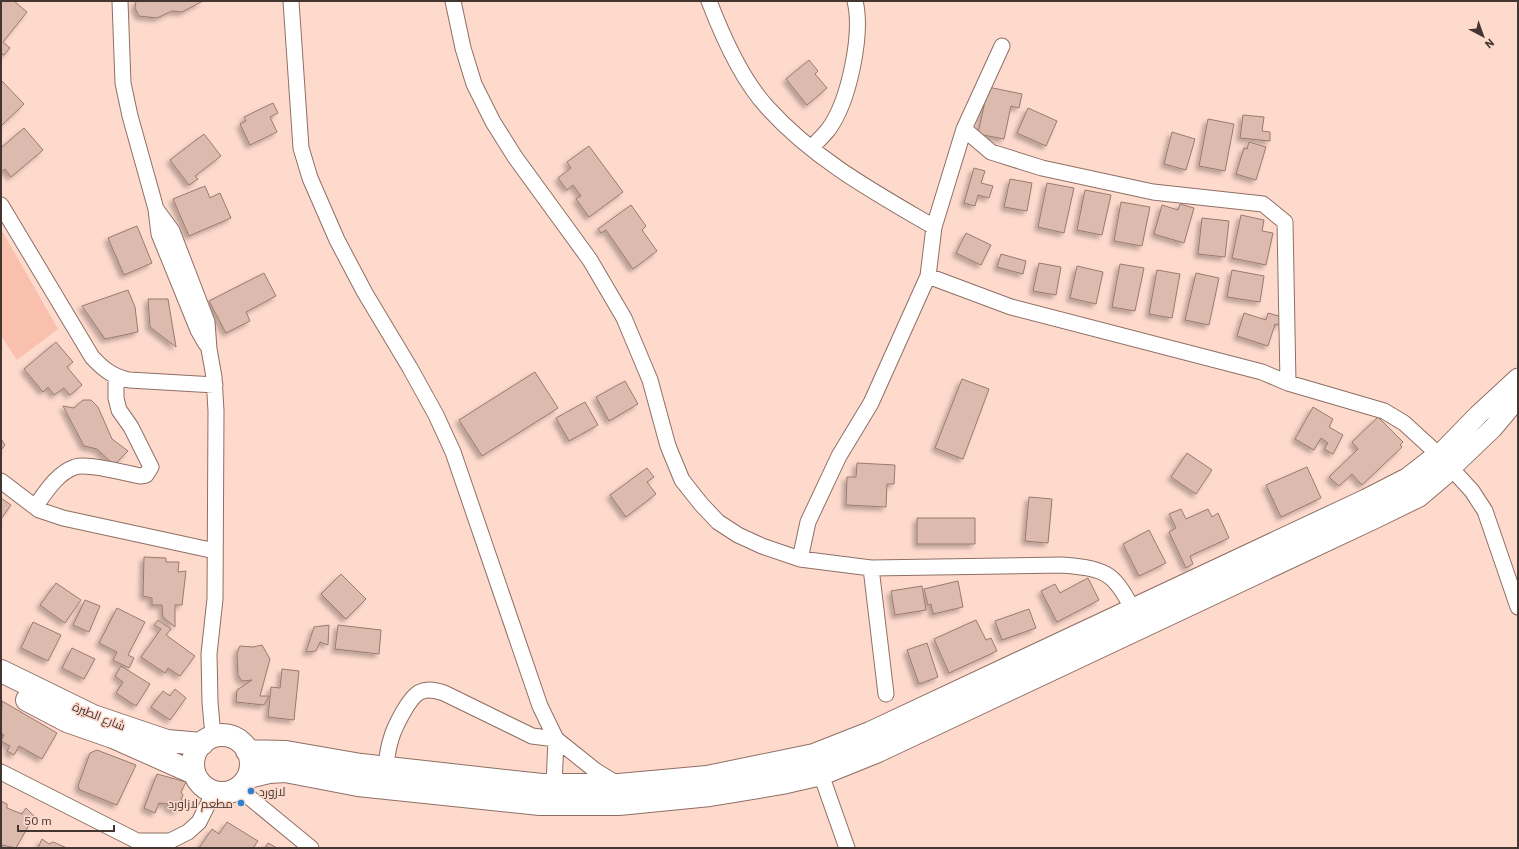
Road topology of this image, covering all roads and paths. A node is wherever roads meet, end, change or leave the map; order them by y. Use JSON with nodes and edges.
{"nodes":[{"id":1,"x":120,"y":1,"type":"edge"},
{"id":2,"x":291,"y":1,"type":"edge"},
{"id":3,"x":454,"y":1,"type":"edge"},
{"id":4,"x":709,"y":1,"type":"edge"},
{"id":5,"x":855,"y":1,"type":"edge"},
{"id":6,"x":1002,"y":46,"type":"dead end"},
{"id":7,"x":964,"y":129,"type":"junction"},
{"id":8,"x":811,"y":148,"type":"junction"},
{"id":9,"x":1,"y":205,"type":"edge"},
{"id":10,"x":934,"y":227,"type":"junction"},
{"id":11,"x":928,"y":276,"type":"junction"},
{"id":12,"x":116,"y":377,"type":"junction"},
{"id":13,"x":1518,"y":378,"type":"edge"},
{"id":14,"x":1288,"y":383,"type":"junction"},
{"id":15,"x":215,"y":385,"type":"junction"},
{"id":16,"x":1518,"y":398,"type":"edge"},
{"id":17,"x":1445,"y":461,"type":"junction"},
{"id":18,"x":1,"y":481,"type":"edge"},
{"id":19,"x":35,"y":507,"type":"junction"},
{"id":20,"x":215,"y":551,"type":"junction"},
{"id":21,"x":800,"y":559,"type":"junction"},
{"id":22,"x":871,"y":568,"type":"junction"},
{"id":23,"x":1518,"y":607,"type":"edge"},
{"id":24,"x":1138,"y":618,"type":"junction"},
{"id":25,"x":1,"y":671,"type":"edge"},
{"id":26,"x":1,"y":686,"type":"edge"},
{"id":27,"x":886,"y":694,"type":"dead end"},
{"id":28,"x":556,"y":739,"type":"junction"},
{"id":29,"x":209,"y":740,"type":"junction"},
{"id":30,"x":247,"y":751,"type":"junction"},
{"id":31,"x":818,"y":764,"type":"junction"},
{"id":32,"x":1,"y":772,"type":"edge"},
{"id":33,"x":194,"y":773,"type":"junction"},
{"id":34,"x":385,"y":778,"type":"junction"},
{"id":35,"x":243,"y":783,"type":"junction"},
{"id":36,"x":554,"y":785,"type":"junction"},
{"id":37,"x":620,"y":785,"type":"junction"},
{"id":38,"x":214,"y":792,"type":"junction"},
{"id":39,"x":311,"y":848,"type":"edge"},
{"id":40,"x":847,"y":848,"type":"edge"}],
"edges":[{"from":1,"to":15,"type":"street"},
{"from":2,"to":28,"type":"street"},
{"from":3,"to":21,"type":"street"},
{"from":4,"to":8,"type":"street"},
{"from":5,"to":8,"type":"street"},
{"from":6,"to":7,"type":"street"},
{"from":7,"to":10,"type":"street"},
{"from":7,"to":14,"type":"street"},
{"from":8,"to":10,"type":"street"},
{"from":9,"to":12,"type":"street"},
{"from":10,"to":11,"type":"street"},
{"from":11,"to":14,"type":"street"},
{"from":11,"to":21,"type":"street"},
{"from":12,"to":15,"type":"street"},
{"from":12,"to":19,"type":"street"},
{"from":13,"to":17,"type":"street"},
{"from":14,"to":17,"type":"street"},
{"from":15,"to":20,"type":"street"},
{"from":16,"to":17,"type":"street"},
{"from":17,"to":23,"type":"street"},
{"from":17,"to":24,"type":"main road"},
{"from":18,"to":19,"type":"street"},
{"from":19,"to":20,"type":"street"},
{"from":20,"to":29,"type":"street"},
{"from":21,"to":22,"type":"street"},
{"from":22,"to":24,"type":"street"},
{"from":22,"to":27,"type":"street"},
{"from":24,"to":31,"type":"main road"},
{"from":25,"to":29,"type":"main road","name":"شارع الطيرة"},
{"from":26,"to":33,"type":"main road","name":"شارع الطيرة"},
{"from":28,"to":34,"type":"street"},
{"from":28,"to":36,"type":"street"},
{"from":28,"to":37,"type":"street"},
{"from":29,"to":30,"type":"main road"},
{"from":29,"to":33,"type":"main road"},
{"from":30,"to":34,"type":"main road"},
{"from":30,"to":35,"type":"main road"},
{"from":31,"to":34,"type":"main road"},
{"from":31,"to":37,"type":"main road"},
{"from":31,"to":40,"type":"street"},
{"from":32,"to":38,"type":"street"},
{"from":33,"to":38,"type":"main road"},
{"from":34,"to":35,"type":"main road"},
{"from":34,"to":36,"type":"main road"},
{"from":35,"to":38,"type":"main road"},
{"from":35,"to":39,"type":"street"},
{"from":36,"to":37,"type":"main road"}]}
